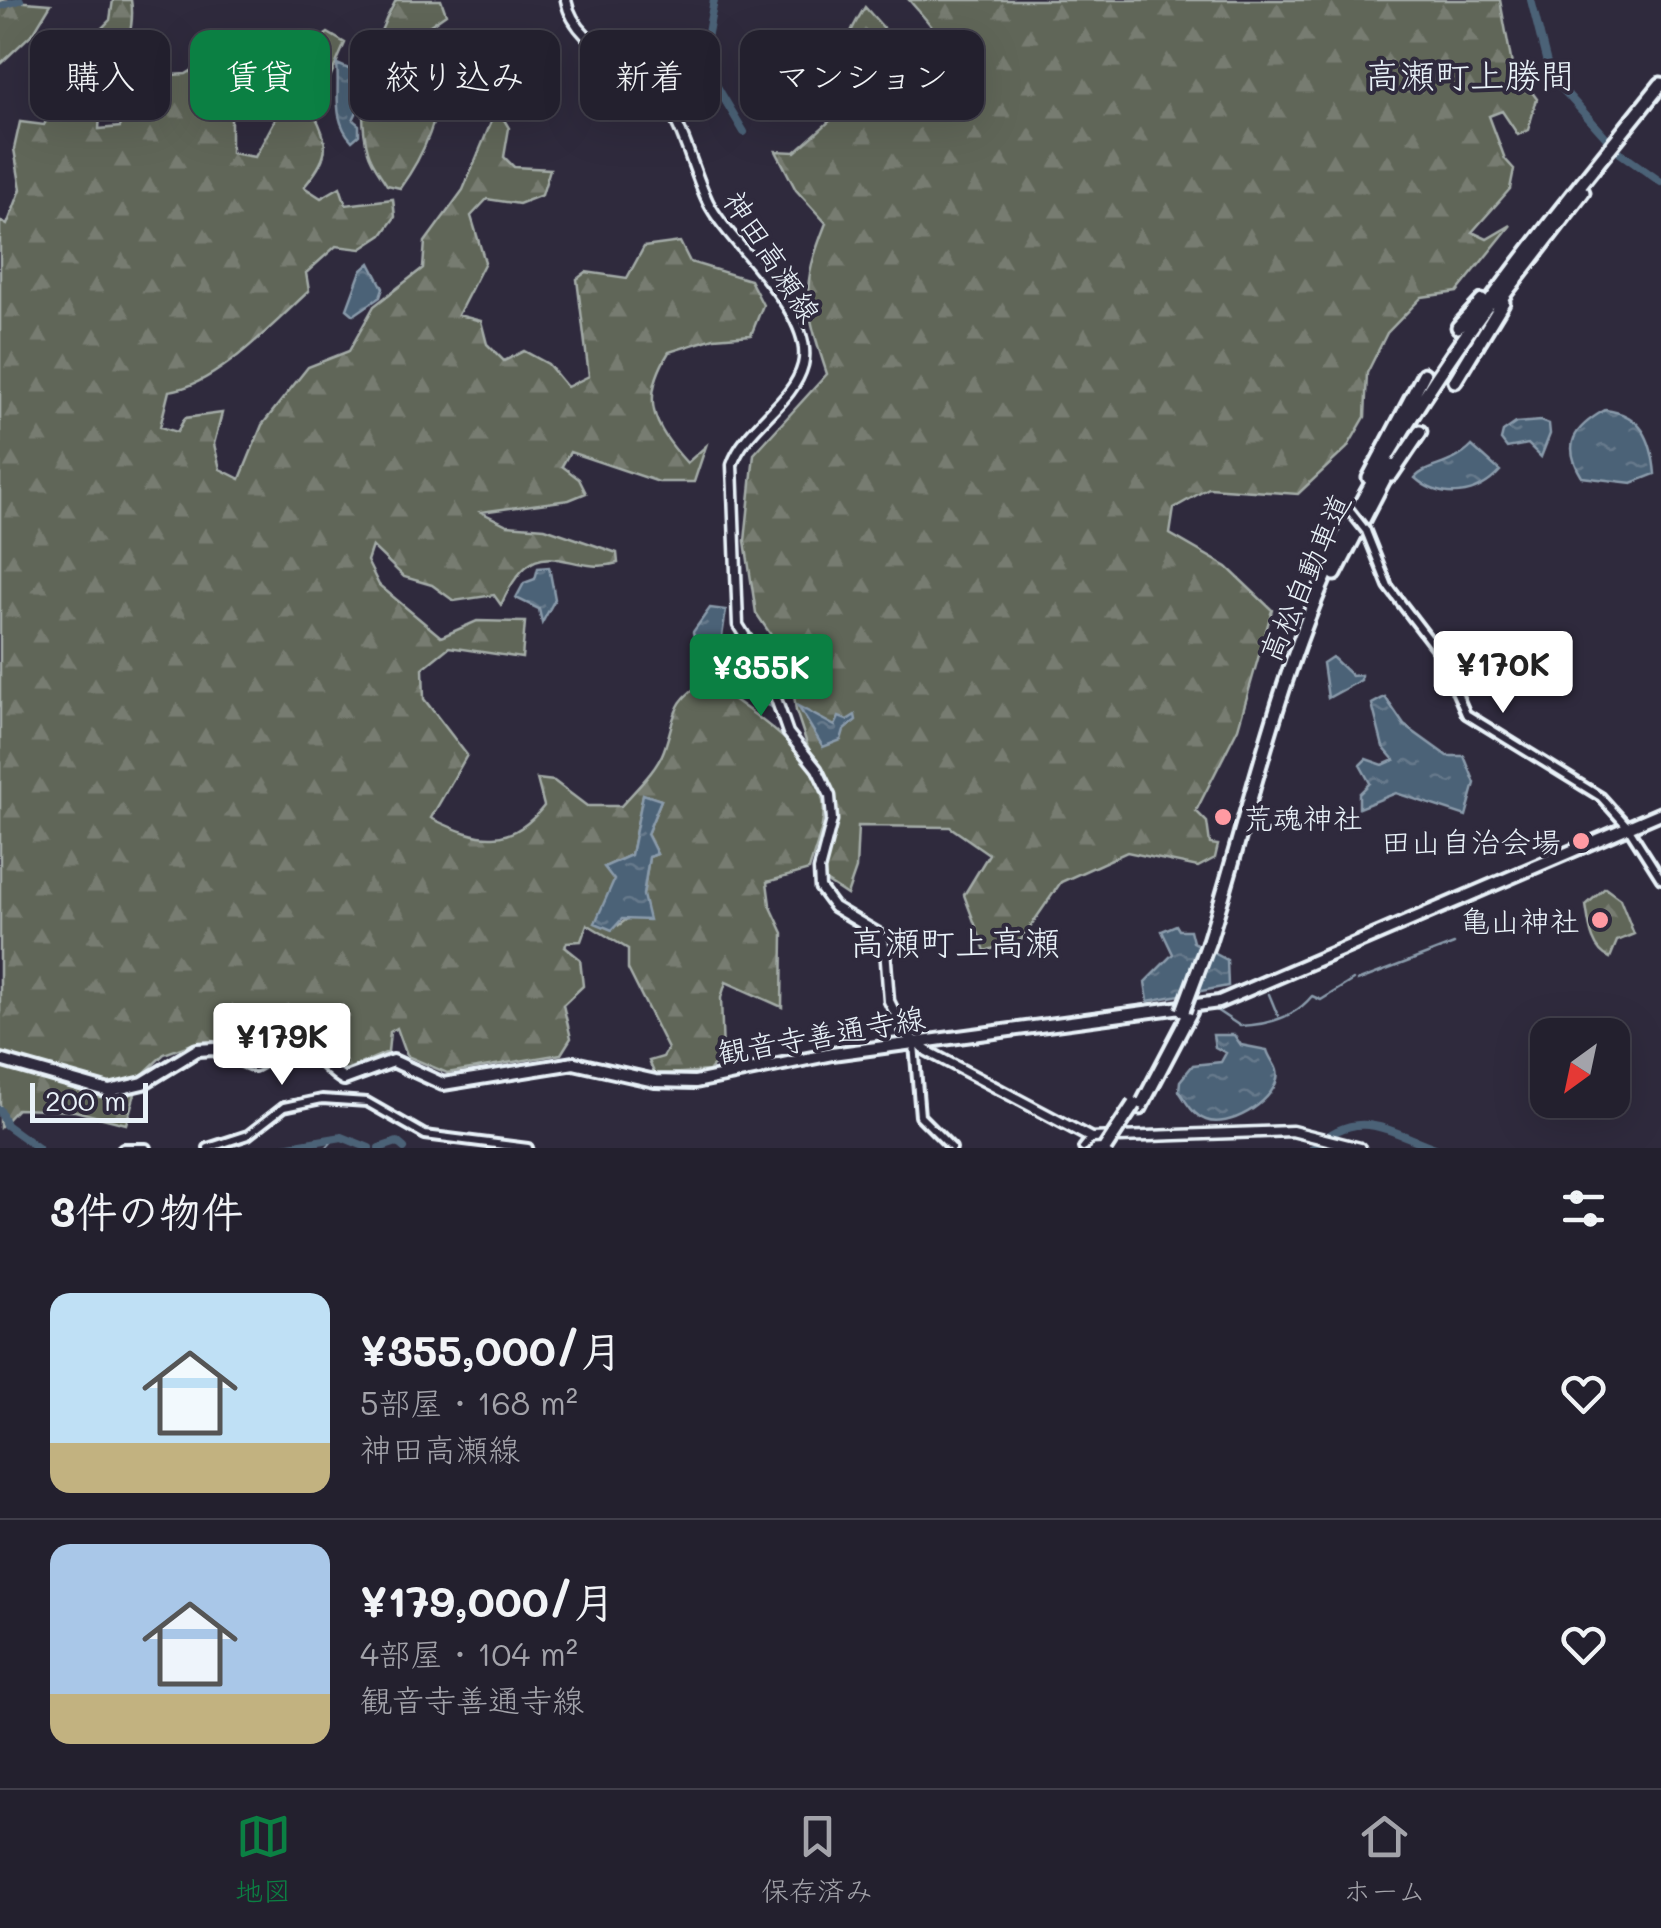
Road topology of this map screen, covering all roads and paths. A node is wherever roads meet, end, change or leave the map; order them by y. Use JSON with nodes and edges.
{"nodes":[{"id":1,"x":566,"y":0,"type":"edge"},
{"id":2,"x":1658,"y":93,"type":"edge"},
{"id":3,"x":1605,"y":157,"type":"junction"},
{"id":4,"x":1541,"y":244,"type":"junction"},
{"id":5,"x":1512,"y":269,"type":"junction"},
{"id":6,"x":1458,"y":327,"type":"dead end"},
{"id":7,"x":1424,"y":374,"type":"dead end"},
{"id":8,"x":1455,"y":381,"type":"dead end"},
{"id":9,"x":1420,"y":432,"type":"dead end"},
{"id":10,"x":1371,"y":506,"type":"junction"},
{"id":11,"x":1346,"y":507,"type":"dead end"},
{"id":12,"x":1332,"y":564,"type":"junction"},
{"id":13,"x":1661,"y":812,"type":"edge"},
{"id":14,"x":1628,"y":827,"type":"junction"},
{"id":15,"x":1661,"y":879,"type":"edge"},
{"id":16,"x":1212,"y":942,"type":"junction"},
{"id":17,"x":914,"y":1043,"type":"junction"},
{"id":18,"x":0,"y":1060,"type":"edge"},
{"id":19,"x":1137,"y":1106,"type":"junction"},
{"id":20,"x":1091,"y":1138,"type":"junction"},
{"id":21,"x":1336,"y":1144,"type":"edge"},
{"id":22,"x":123,"y":1148,"type":"edge"},
{"id":23,"x":146,"y":1148,"type":"edge"},
{"id":24,"x":208,"y":1148,"type":"edge"},
{"id":25,"x":528,"y":1148,"type":"edge"},
{"id":26,"x":952,"y":1148,"type":"edge"},
{"id":27,"x":1083,"y":1148,"type":"edge"},
{"id":28,"x":1105,"y":1148,"type":"edge"},
{"id":29,"x":1113,"y":1148,"type":"edge"},
{"id":30,"x":1360,"y":1148,"type":"edge"}],
"edges":[{"from":1,"to":17,"type":"main road","name":"神田高瀬線"},
{"from":2,"to":3,"type":"highway","name":"高松自動車道"},
{"from":3,"to":4,"type":"highway","name":"高松自動車道"},
{"from":3,"to":5,"type":"highway","name":"高松自動車道"},
{"from":4,"to":8,"type":"highway"},
{"from":4,"to":10,"type":"highway","name":"高松自動車道"},
{"from":5,"to":6,"type":"highway"},
{"from":5,"to":12,"type":"highway","name":"高松自動車道"},
{"from":7,"to":12,"type":"highway"},
{"from":9,"to":10,"type":"highway"},
{"from":10,"to":16,"type":"highway","name":"高松自動車道"},
{"from":11,"to":14,"type":"street","bridge":true},
{"from":12,"to":16,"type":"highway","name":"高松自動車道"},
{"from":13,"to":14,"type":"main road","name":"観音寺善通寺線"},
{"from":14,"to":15,"type":"street"},
{"from":14,"to":17,"type":"main road","name":"観音寺善通寺線"},
{"from":16,"to":19,"type":"highway","name":"高松自動車道","bridge":true},
{"from":17,"to":18,"type":"main road","name":"観音寺善通寺線"},
{"from":17,"to":20,"type":"main road"},
{"from":17,"to":26,"type":"street"},
{"from":19,"to":28,"type":"highway","name":"高松自動車道","bridge":true},
{"from":19,"to":29,"type":"highway","name":"高松自動車道","bridge":true},
{"from":20,"to":21,"type":"main road"},
{"from":20,"to":27,"type":"street"},
{"from":21,"to":30,"type":"main road"},
{"from":22,"to":23,"type":"street"},
{"from":24,"to":25,"type":"street"}]}
